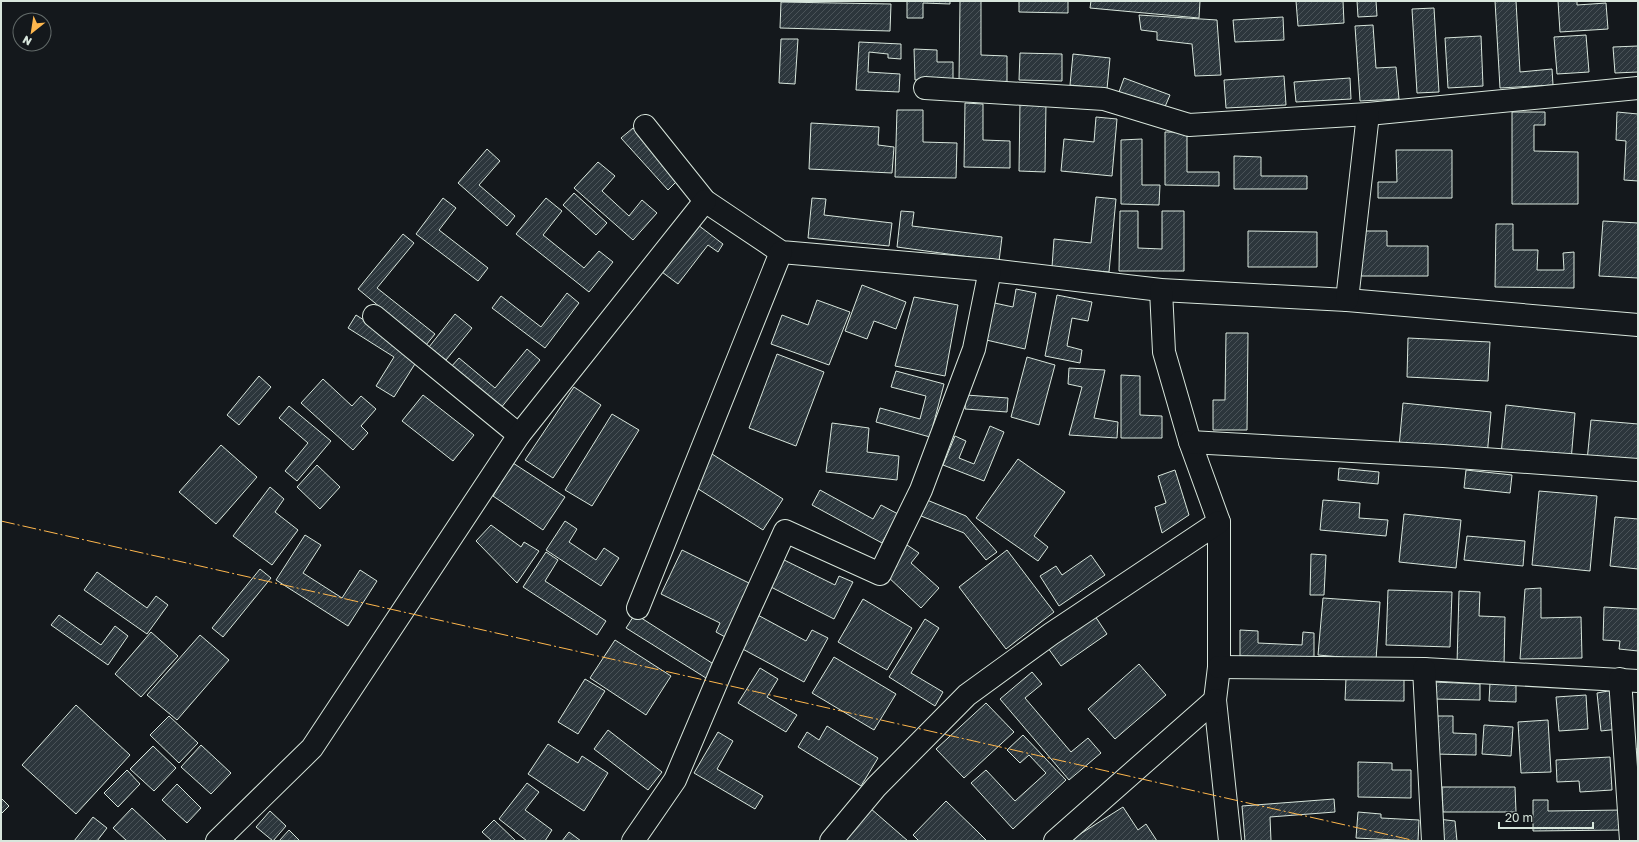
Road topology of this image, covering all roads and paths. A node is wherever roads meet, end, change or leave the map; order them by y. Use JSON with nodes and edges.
{"nodes":[{"id":1,"x":925,"y":88,"type":"dead end"},
{"id":2,"x":1638,"y":88,"type":"edge"},
{"id":3,"x":1368,"y":114,"type":"junction"},
{"id":4,"x":645,"y":126,"type":"dead end"},
{"id":5,"x":705,"y":201,"type":"junction"},
{"id":6,"x":781,"y":252,"type":"junction"},
{"id":7,"x":990,"y":270,"type":"junction"},
{"id":8,"x":1161,"y":290,"type":"junction"},
{"id":9,"x":1347,"y":300,"type":"junction"},
{"id":10,"x":374,"y":316,"type":"dead end"},
{"id":11,"x":1638,"y":324,"type":"edge"},
{"id":12,"x":519,"y":435,"type":"junction"},
{"id":13,"x":1190,"y":442,"type":"junction"},
{"id":14,"x":1638,"y":470,"type":"edge"},
{"id":15,"x":1219,"y":522,"type":"junction"},
{"id":16,"x":638,"y":608,"type":"dead end"},
{"id":17,"x":1219,"y":667,"type":"junction"},
{"id":18,"x":1424,"y":669,"type":"junction"},
{"id":19,"x":1629,"y":680,"type":"edge"},
{"id":20,"x":1216,"y":700,"type":"junction"},
{"id":21,"x":217,"y":841,"type":"edge"},
{"id":22,"x":633,"y":841,"type":"edge"},
{"id":23,"x":831,"y":841,"type":"edge"},
{"id":24,"x":1055,"y":841,"type":"edge"},
{"id":25,"x":1230,"y":841,"type":"edge"},
{"id":26,"x":1433,"y":841,"type":"edge"},
{"id":27,"x":1631,"y":841,"type":"edge"}],
"edges":[{"from":1,"to":3,"type":"street"},
{"from":2,"to":3,"type":"street"},
{"from":3,"to":9,"type":"street"},
{"from":4,"to":5,"type":"street"},
{"from":5,"to":6,"type":"street"},
{"from":5,"to":12,"type":"street"},
{"from":6,"to":7,"type":"street"},
{"from":6,"to":16,"type":"street"},
{"from":7,"to":8,"type":"street"},
{"from":7,"to":22,"type":"street"},
{"from":8,"to":9,"type":"street"},
{"from":8,"to":13,"type":"street"},
{"from":9,"to":11,"type":"street"},
{"from":10,"to":12,"type":"street"},
{"from":12,"to":21,"type":"street"},
{"from":13,"to":14,"type":"street"},
{"from":13,"to":15,"type":"street"},
{"from":15,"to":17,"type":"street"},
{"from":15,"to":23,"type":"street"},
{"from":17,"to":18,"type":"street"},
{"from":17,"to":20,"type":"street"},
{"from":18,"to":19,"type":"street"},
{"from":18,"to":26,"type":"street"},
{"from":19,"to":27,"type":"street"},
{"from":20,"to":24,"type":"street"},
{"from":20,"to":25,"type":"street"}]}
